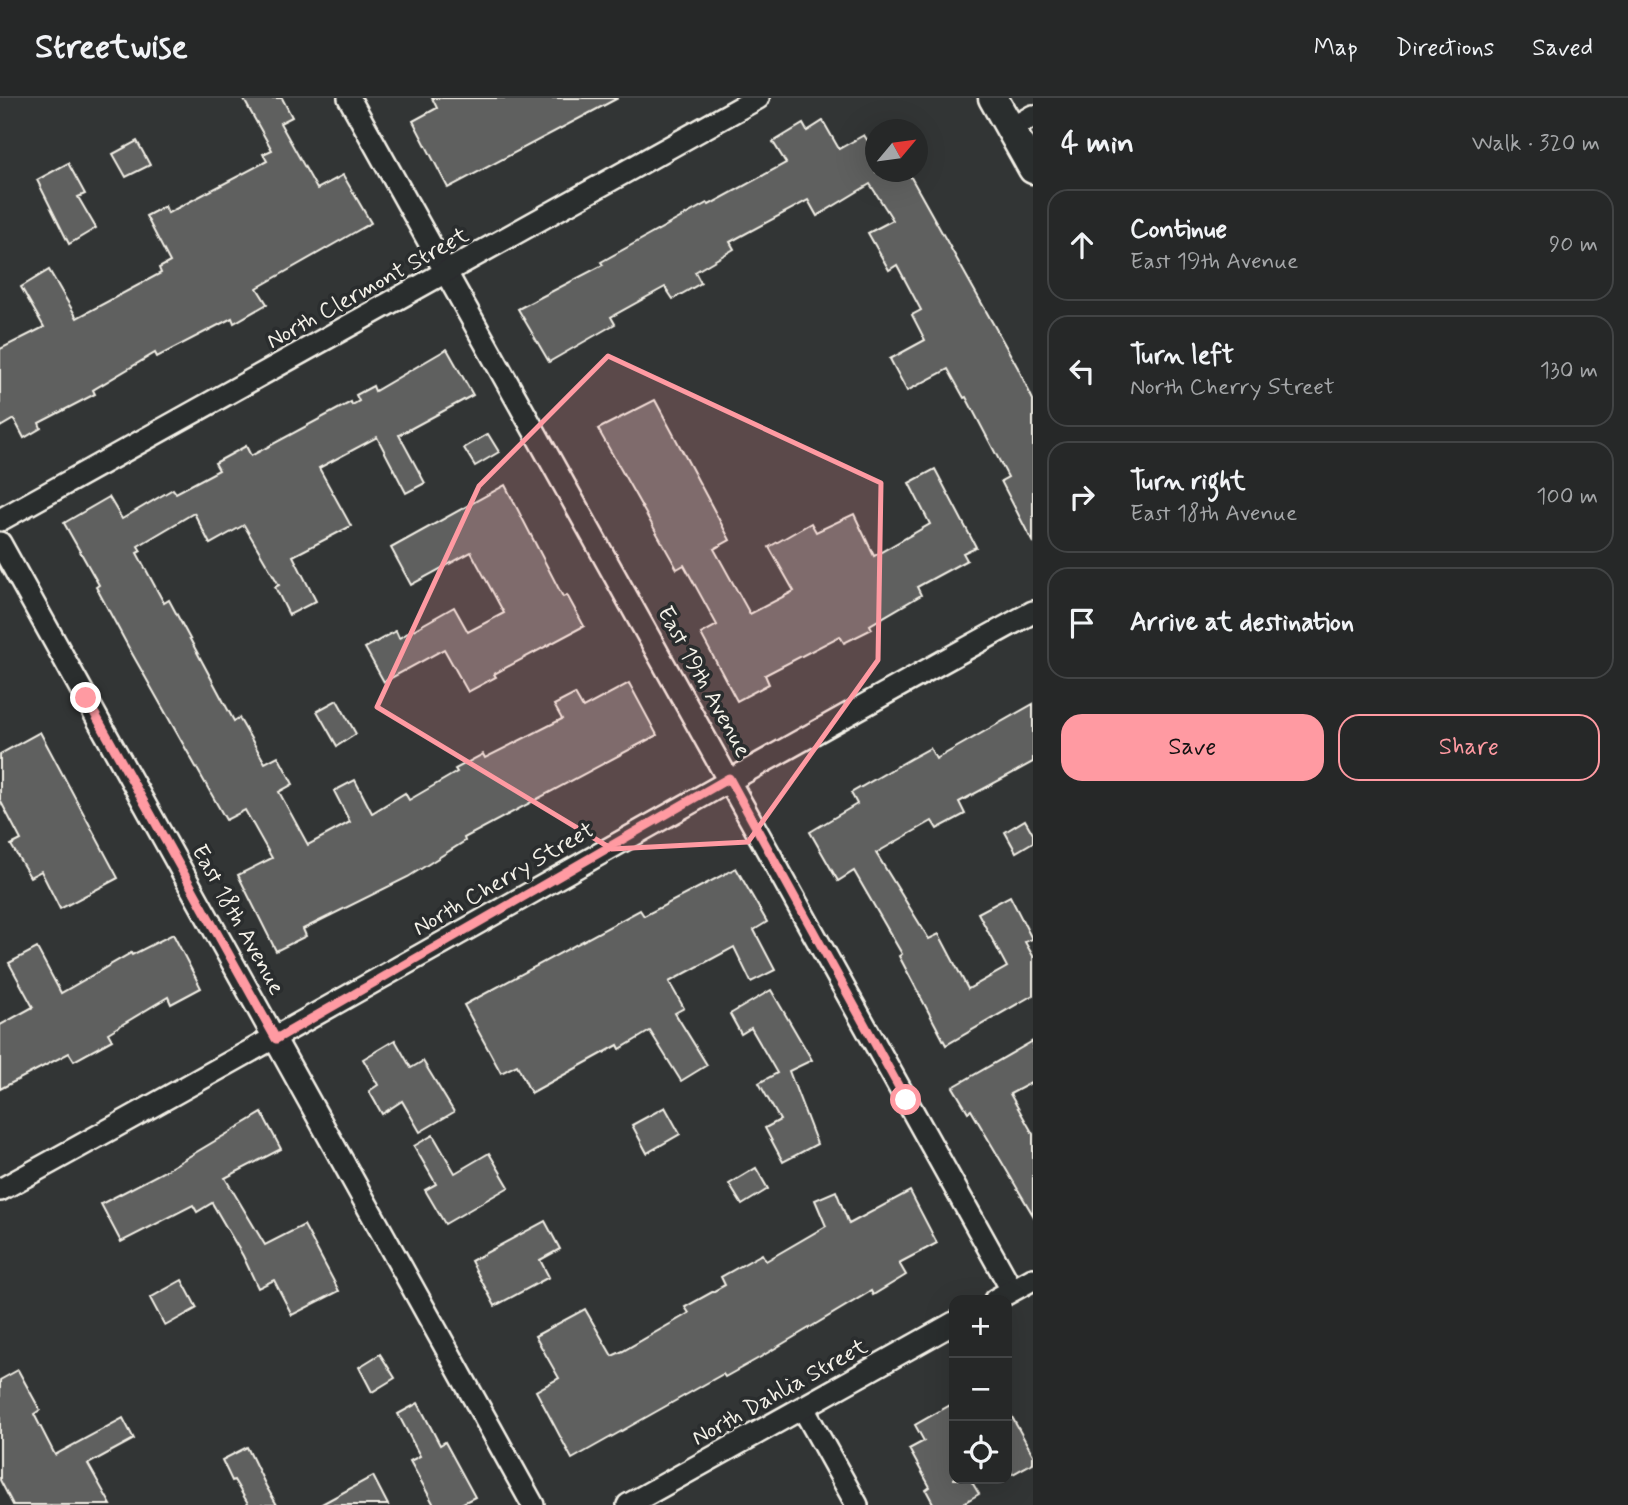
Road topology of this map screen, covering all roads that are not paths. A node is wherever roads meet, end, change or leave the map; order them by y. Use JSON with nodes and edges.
{"nodes":[{"id":1,"x":349,"y":98,"type":"edge"},
{"id":2,"x":758,"y":98,"type":"edge"},
{"id":3,"x":993,"y":98,"type":"edge"},
{"id":4,"x":1022,"y":122,"type":"edge"},
{"id":5,"x":1033,"y":169,"type":"edge"},
{"id":6,"x":447,"y":273,"type":"junction"},
{"id":7,"x":0,"y":520,"type":"edge"},
{"id":8,"x":0,"y":543,"type":"edge"},
{"id":9,"x":1033,"y":612,"type":"edge"},
{"id":10,"x":729,"y":778,"type":"junction"},
{"id":11,"x":276,"y":1039,"type":"junction"},
{"id":12,"x":0,"y":1190,"type":"edge"},
{"id":13,"x":1033,"y":1279,"type":"edge"},
{"id":14,"x":1004,"y":1295,"type":"edge"},
{"id":15,"x":949,"y":1326,"type":"edge"},
{"id":16,"x":803,"y":1408,"type":"junction"},
{"id":17,"x":533,"y":1505,"type":"edge"},
{"id":18,"x":628,"y":1505,"type":"edge"},
{"id":19,"x":857,"y":1505,"type":"edge"}],
"edges":[{"from":1,"to":6,"type":"street","name":"East 19th Avenue"},
{"from":2,"to":6,"type":"street","name":"North Clermont Street"},
{"from":3,"to":4,"type":"street"},
{"from":4,"to":5,"type":"street"},
{"from":6,"to":7,"type":"street","name":"North Clermont Street"},
{"from":6,"to":10,"type":"street","name":"East 19th Avenue"},
{"from":8,"to":11,"type":"street","name":"East 18th Avenue"},
{"from":9,"to":10,"type":"street","name":"North Cherry Street"},
{"from":10,"to":11,"type":"street","name":"North Cherry Street"},
{"from":10,"to":14,"type":"street","name":"East 19th Avenue"},
{"from":11,"to":12,"type":"street","name":"North Cherry Street"},
{"from":11,"to":17,"type":"street","name":"East 18th Avenue"},
{"from":13,"to":14,"type":"street"},
{"from":15,"to":16,"type":"street","name":"North Dahlia Street"},
{"from":16,"to":18,"type":"street","name":"North Dahlia Street"},
{"from":16,"to":19,"type":"street"}]}
